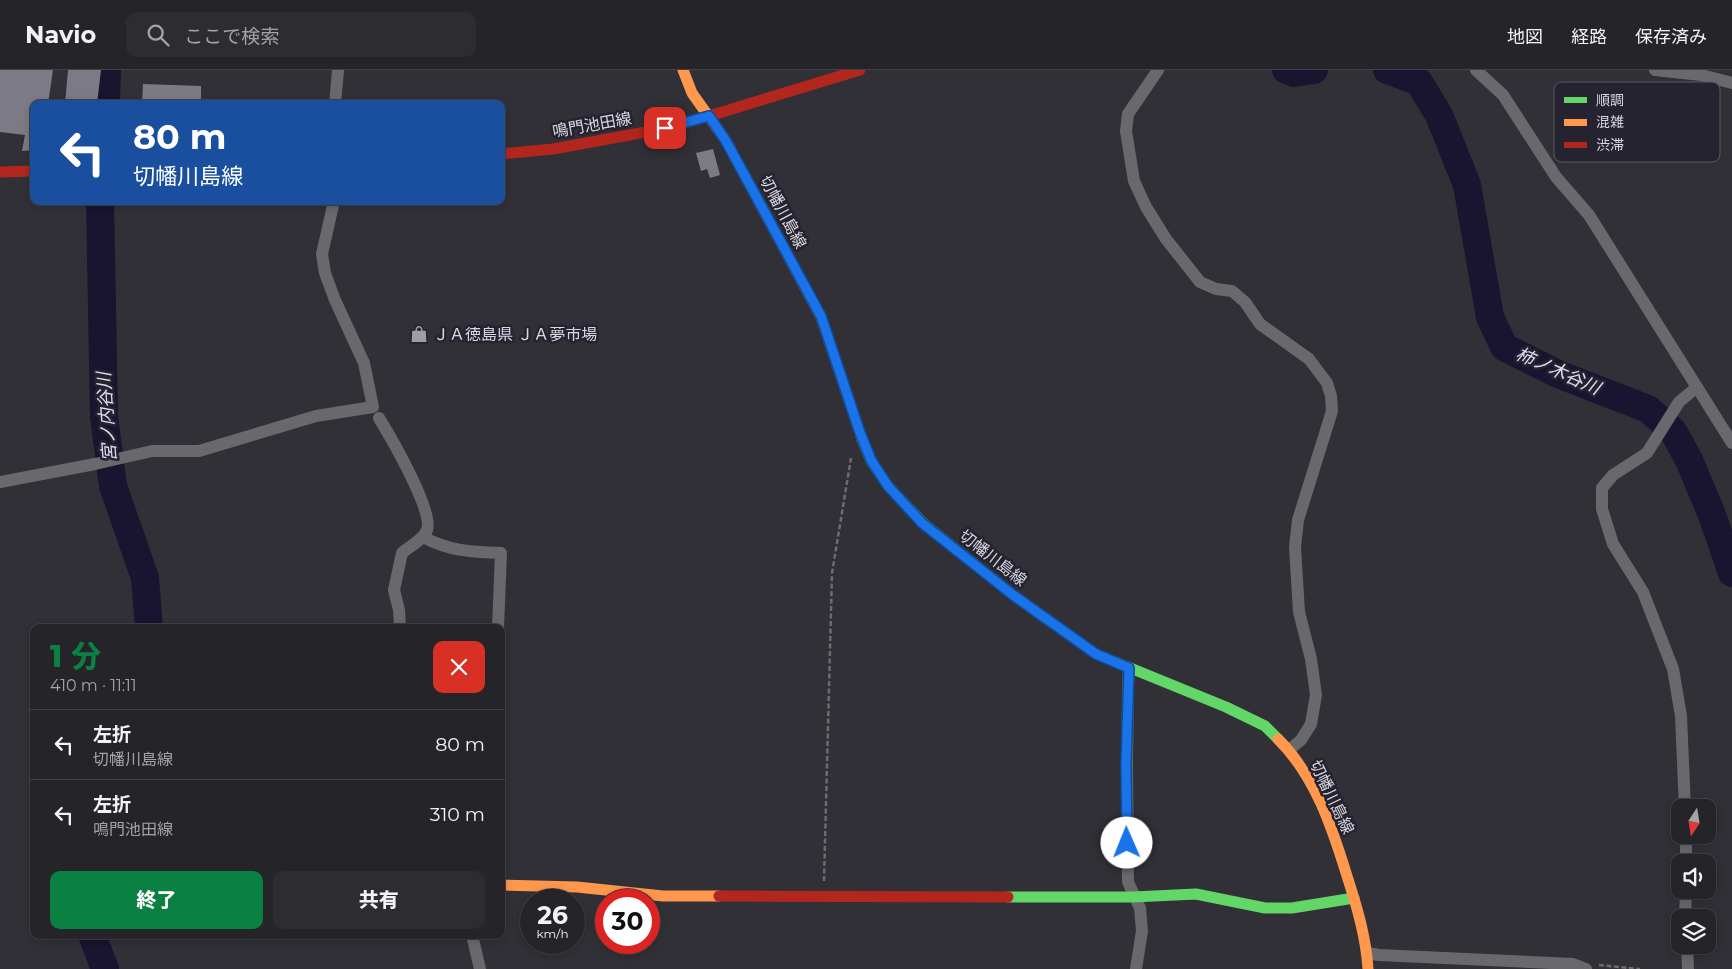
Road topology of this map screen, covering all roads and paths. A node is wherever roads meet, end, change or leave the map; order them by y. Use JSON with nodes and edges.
{"nodes":[{"id":1,"x":338,"y":70,"type":"edge"},
{"id":2,"x":682,"y":70,"type":"edge"},
{"id":3,"x":860,"y":70,"type":"edge"},
{"id":4,"x":1158,"y":70,"type":"edge"},
{"id":5,"x":1476,"y":70,"type":"edge"},
{"id":6,"x":1655,"y":70,"type":"edge"},
{"id":7,"x":1732,"y":83,"type":"edge"},
{"id":8,"x":335,"y":100,"type":"edge"},
{"id":9,"x":709,"y":116,"type":"junction"},
{"id":10,"x":505,"y":154,"type":"edge"},
{"id":11,"x":30,"y":171,"type":"edge"},
{"id":12,"x":0,"y":172,"type":"edge"},
{"id":13,"x":333,"y":205,"type":"edge"},
{"id":14,"x":1697,"y":386,"type":"junction"},
{"id":15,"x":379,"y":418,"type":"dead end"},
{"id":16,"x":859,"y":430,"type":"junction"},
{"id":17,"x":1732,"y":443,"type":"edge"},
{"id":18,"x":0,"y":482,"type":"edge"},
{"id":19,"x":423,"y":537,"type":"junction"},
{"id":20,"x":400,"y":624,"type":"edge"},
{"id":21,"x":498,"y":624,"type":"edge"},
{"id":22,"x":1129,"y":668,"type":"junction"},
{"id":23,"x":1289,"y":750,"type":"junction"},
{"id":24,"x":1685,"y":799,"type":"edge"},
{"id":25,"x":505,"y":886,"type":"edge"},
{"id":26,"x":824,"y":897,"type":"junction"},
{"id":27,"x":1133,"y":897,"type":"junction"},
{"id":28,"x":1354,"y":898,"type":"junction"},
{"id":29,"x":473,"y":939,"type":"edge"},
{"id":30,"x":1367,"y":953,"type":"junction"},
{"id":31,"x":1687,"y":954,"type":"edge"},
{"id":32,"x":1591,"y":967,"type":"edge"},
{"id":33,"x":480,"y":969,"type":"edge"},
{"id":34,"x":1136,"y":969,"type":"edge"},
{"id":35,"x":1368,"y":969,"type":"edge"},
{"id":36,"x":1640,"y":969,"type":"edge"},
{"id":37,"x":1688,"y":969,"type":"edge"}],
"edges":[{"from":1,"to":8,"type":"street"},
{"from":2,"to":9,"type":"main road","name":"切幡川島線"},
{"from":3,"to":9,"type":"main road","name":"鳴門池田線"},
{"from":4,"to":23,"type":"street"},
{"from":5,"to":14,"type":"street"},
{"from":6,"to":7,"type":"street"},
{"from":9,"to":10,"type":"main road","name":"鳴門池田線"},
{"from":9,"to":16,"type":"main road","name":"切幡川島線"},
{"from":11,"to":12,"type":"main road"},
{"from":13,"to":18,"type":"street"},
{"from":14,"to":17,"type":"street"},
{"from":14,"to":24,"type":"street"},
{"from":15,"to":19,"type":"street"},
{"from":16,"to":22,"type":"main road","name":"切幡川島線"},
{"from":16,"to":26,"type":"path"},
{"from":19,"to":20,"type":"street"},
{"from":19,"to":21,"type":"street"},
{"from":22,"to":23,"type":"main road","name":"切幡川島線"},
{"from":22,"to":27,"type":"street"},
{"from":23,"to":28,"type":"main road","name":"切幡川島線"},
{"from":25,"to":26,"type":"main road"},
{"from":26,"to":27,"type":"main road"},
{"from":27,"to":28,"type":"main road"},
{"from":27,"to":34,"type":"street"},
{"from":28,"to":30,"type":"main road","name":"切幡川島線"},
{"from":29,"to":33,"type":"street"},
{"from":30,"to":32,"type":"street"},
{"from":30,"to":35,"type":"main road","name":"切幡川島線"},
{"from":31,"to":37,"type":"street"},
{"from":32,"to":36,"type":"path"}]}
